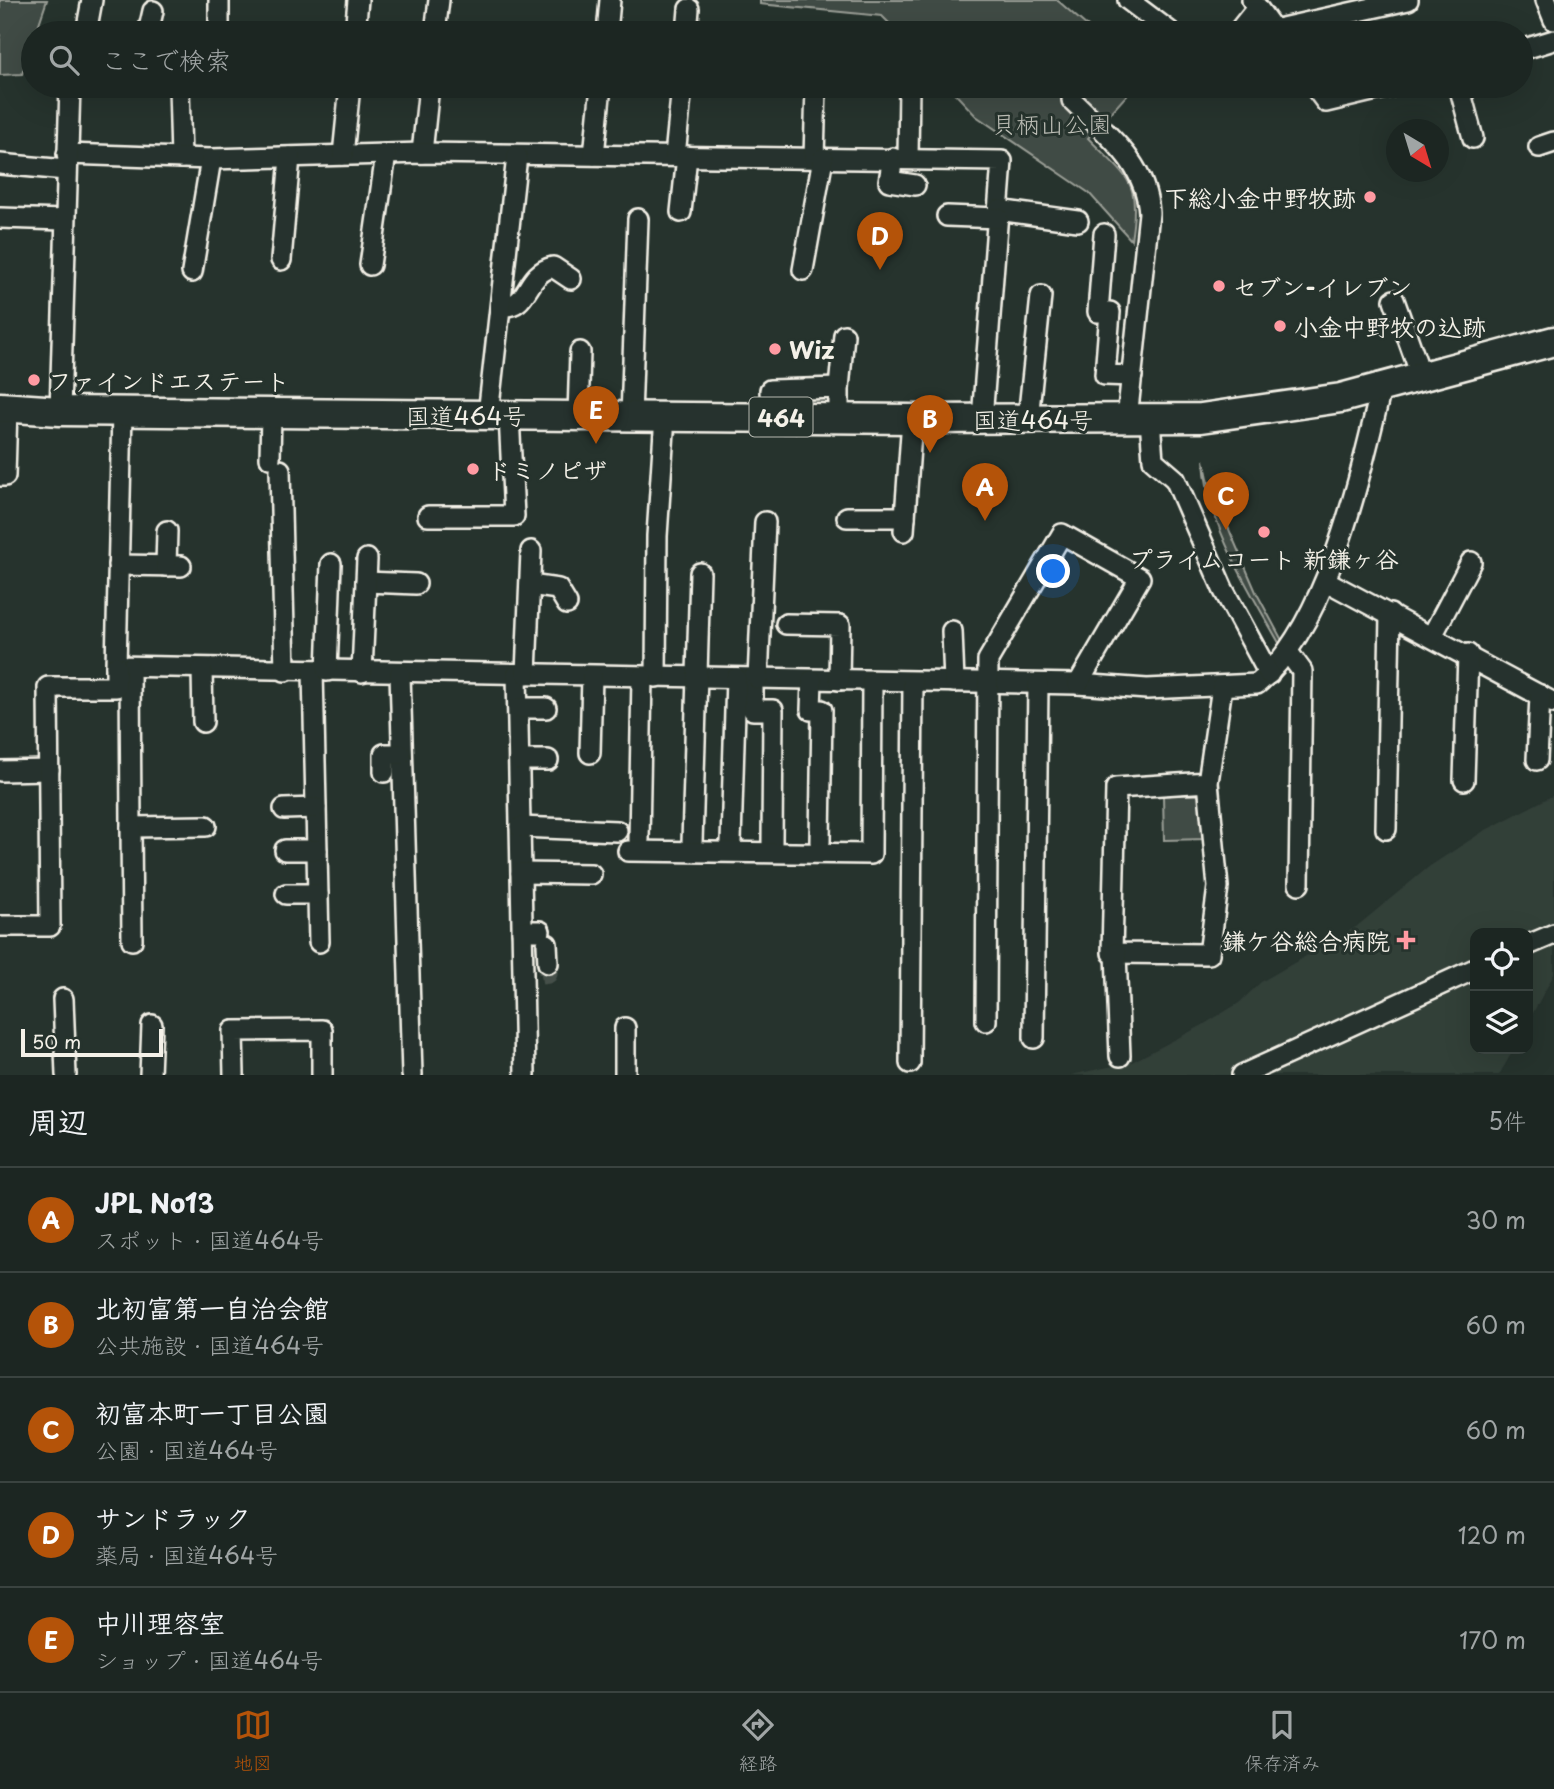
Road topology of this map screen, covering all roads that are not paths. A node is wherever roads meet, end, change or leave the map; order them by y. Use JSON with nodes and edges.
{"nodes":[{"id":1,"x":92,"y":0,"type":"edge"},
{"id":2,"x":219,"y":0,"type":"edge"},
{"id":3,"x":358,"y":0,"type":"edge"},
{"id":4,"x":439,"y":0,"type":"edge"},
{"id":5,"x":610,"y":0,"type":"edge"},
{"id":6,"x":1128,"y":0,"type":"edge"},
{"id":7,"x":1408,"y":0,"type":"edge"},
{"id":8,"x":1546,"y":0,"type":"edge"},
{"id":9,"x":1255,"y":4,"type":"edge"},
{"id":10,"x":1369,"y":5,"type":"edge"},
{"id":11,"x":689,"y":9,"type":"dead end"},
{"id":12,"x":153,"y":11,"type":"dead end"},
{"id":13,"x":1554,"y":20,"type":"edge"},
{"id":14,"x":88,"y":21,"type":"edge"},
{"id":15,"x":151,"y":21,"type":"edge"},
{"id":16,"x":219,"y":21,"type":"edge"},
{"id":17,"x":356,"y":21,"type":"edge"},
{"id":18,"x":436,"y":21,"type":"edge"},
{"id":19,"x":608,"y":21,"type":"edge"},
{"id":20,"x":688,"y":21,"type":"edge"},
{"id":21,"x":1156,"y":21,"type":"edge"},
{"id":22,"x":1244,"y":21,"type":"edge"},
{"id":23,"x":1267,"y":21,"type":"edge"},
{"id":24,"x":1311,"y":21,"type":"edge"},
{"id":25,"x":1554,"y":40,"type":"edge"},
{"id":26,"x":1533,"y":47,"type":"edge"},
{"id":27,"x":69,"y":98,"type":"edge"},
{"id":28,"x":179,"y":98,"type":"edge"},
{"id":29,"x":349,"y":98,"type":"edge"},
{"id":30,"x":428,"y":98,"type":"edge"},
{"id":31,"x":600,"y":98,"type":"edge"},
{"id":32,"x":682,"y":98,"type":"edge"},
{"id":33,"x":816,"y":98,"type":"edge"},
{"id":34,"x":908,"y":98,"type":"edge"},
{"id":35,"x":1323,"y":98,"type":"edge"},
{"id":36,"x":1343,"y":98,"type":"edge"},
{"id":37,"x":1463,"y":98,"type":"edge"},
{"id":38,"x":1072,"y":100,"type":"dead end"},
{"id":39,"x":1473,"y":138,"type":"dead end"},
{"id":40,"x":422,"y":153,"type":"junction"},
{"id":41,"x":386,"y":154,"type":"junction"},
{"id":42,"x":344,"y":155,"type":"junction"},
{"id":43,"x":594,"y":155,"type":"junction"},
{"id":44,"x":290,"y":156,"type":"junction"},
{"id":45,"x":517,"y":156,"type":"junction"},
{"id":46,"x":681,"y":156,"type":"junction"},
{"id":47,"x":181,"y":158,"type":"junction"},
{"id":48,"x":818,"y":158,"type":"junction"},
{"id":49,"x":900,"y":158,"type":"junction"},
{"id":50,"x":211,"y":159,"type":"junction"},
{"id":51,"x":66,"y":162,"type":"junction"},
{"id":52,"x":0,"y":164,"type":"edge"},
{"id":53,"x":915,"y":185,"type":"dead end"},
{"id":54,"x":681,"y":212,"type":"dead end"},
{"id":55,"x":998,"y":214,"type":"junction"},
{"id":56,"x":947,"y":216,"type":"dead end"},
{"id":57,"x":0,"y":218,"type":"edge"},
{"id":58,"x":638,"y":219,"type":"dead end"},
{"id":59,"x":64,"y":220,"type":"junction"},
{"id":60,"x":1078,"y":221,"type":"dead end"},
{"id":61,"x":1104,"y":234,"type":"dead end"},
{"id":62,"x":281,"y":260,"type":"dead end"},
{"id":63,"x":370,"y":265,"type":"dead end"},
{"id":64,"x":803,"y":270,"type":"dead end"},
{"id":65,"x":192,"y":272,"type":"dead end"},
{"id":66,"x":571,"y":279,"type":"dead end"},
{"id":67,"x":1041,"y":296,"type":"dead end"},
{"id":68,"x":1394,"y":300,"type":"dead end"},
{"id":69,"x":501,"y":306,"type":"junction"},
{"id":70,"x":844,"y":335,"type":"dead end"},
{"id":71,"x":1554,"y":341,"type":"edge"},
{"id":72,"x":580,"y":352,"type":"dead end"},
{"id":73,"x":1132,"y":376,"type":"junction"},
{"id":74,"x":1422,"y":378,"type":"junction"},
{"id":75,"x":839,"y":388,"type":"junction"},
{"id":76,"x":1381,"y":388,"type":"junction"},
{"id":77,"x":3,"y":407,"type":"edge"},
{"id":78,"x":60,"y":411,"type":"junction"},
{"id":79,"x":122,"y":412,"type":"junction"},
{"id":80,"x":271,"y":413,"type":"junction"},
{"id":81,"x":499,"y":415,"type":"junction"},
{"id":82,"x":579,"y":416,"type":"junction"},
{"id":83,"x":631,"y":416,"type":"junction"},
{"id":84,"x":666,"y":416,"type":"junction"},
{"id":85,"x":771,"y":417,"type":"junction"},
{"id":86,"x":839,"y":418,"type":"junction"},
{"id":87,"x":912,"y":419,"type":"junction"},
{"id":88,"x":982,"y":419,"type":"junction"},
{"id":89,"x":1028,"y":419,"type":"junction"},
{"id":90,"x":1139,"y":419,"type":"junction"},
{"id":91,"x":0,"y":476,"type":"edge"},
{"id":92,"x":428,"y":516,"type":"dead end"},
{"id":93,"x":847,"y":517,"type":"dead end"},
{"id":94,"x":765,"y":522,"type":"dead end"},
{"id":95,"x":167,"y":531,"type":"dead end"},
{"id":96,"x":531,"y":551,"type":"dead end"},
{"id":97,"x":367,"y":559,"type":"dead end"},
{"id":98,"x":1471,"y":562,"type":"dead end"},
{"id":99,"x":331,"y":564,"type":"dead end"},
{"id":100,"x":118,"y":565,"type":"junction"},
{"id":101,"x":700,"y":572,"type":"dead end"},
{"id":102,"x":1326,"y":581,"type":"junction"},
{"id":103,"x":366,"y":582,"type":"junction"},
{"id":104,"x":416,"y":584,"type":"dead end"},
{"id":105,"x":530,"y":585,"type":"junction"},
{"id":106,"x":567,"y":604,"type":"dead end"},
{"id":107,"x":1390,"y":614,"type":"junction"},
{"id":108,"x":786,"y":624,"type":"dead end"},
{"id":109,"x":952,"y":631,"type":"dead end"},
{"id":110,"x":1432,"y":636,"type":"junction"},
{"id":111,"x":1288,"y":652,"type":"junction"},
{"id":112,"x":1468,"y":654,"type":"junction"},
{"id":113,"x":123,"y":667,"type":"junction"},
{"id":114,"x":202,"y":669,"type":"junction"},
{"id":115,"x":285,"y":671,"type":"junction"},
{"id":116,"x":320,"y":671,"type":"junction"},
{"id":117,"x":362,"y":672,"type":"junction"},
{"id":118,"x":400,"y":673,"type":"junction"},
{"id":119,"x":521,"y":674,"type":"junction"},
{"id":120,"x":1269,"y":674,"type":"junction"},
{"id":121,"x":592,"y":676,"type":"junction"},
{"id":122,"x":649,"y":677,"type":"junction"},
{"id":123,"x":697,"y":677,"type":"junction"},
{"id":124,"x":749,"y":678,"type":"junction"},
{"id":125,"x":812,"y":680,"type":"junction"},
{"id":126,"x":839,"y":680,"type":"junction"},
{"id":127,"x":872,"y":681,"type":"junction"},
{"id":128,"x":912,"y":681,"type":"junction"},
{"id":129,"x":954,"y":682,"type":"junction"},
{"id":130,"x":987,"y":683,"type":"junction"},
{"id":131,"x":1038,"y":684,"type":"junction"},
{"id":132,"x":1078,"y":684,"type":"junction"},
{"id":133,"x":1222,"y":687,"type":"junction"},
{"id":134,"x":1547,"y":699,"type":"edge"},
{"id":135,"x":518,"y":708,"type":"junction"},
{"id":136,"x":546,"y":708,"type":"dead end"},
{"id":137,"x":203,"y":722,"type":"dead end"},
{"id":138,"x":590,"y":753,"type":"dead end"},
{"id":139,"x":401,"y":754,"type":"junction"},
{"id":140,"x":519,"y":760,"type":"junction"},
{"id":141,"x":548,"y":760,"type":"dead end"},
{"id":142,"x":1537,"y":760,"type":"dead end"},
{"id":143,"x":49,"y":770,"type":"junction"},
{"id":144,"x":0,"y":771,"type":"edge"},
{"id":145,"x":384,"y":772,"type":"dead end"},
{"id":146,"x":1464,"y":780,"type":"dead end"},
{"id":147,"x":1208,"y":782,"type":"junction"},
{"id":148,"x":316,"y":808,"type":"junction"},
{"id":149,"x":284,"y":809,"type":"dead end"},
{"id":150,"x":206,"y":826,"type":"dead end"},
{"id":151,"x":131,"y":827,"type":"junction"},
{"id":152,"x":520,"y":827,"type":"junction"},
{"id":153,"x":1386,"y":829,"type":"dead end"},
{"id":154,"x":617,"y":831,"type":"dead end"},
{"id":155,"x":731,"y":842,"type":"dead end"},
{"id":156,"x":820,"y":842,"type":"dead end"},
{"id":157,"x":692,"y":843,"type":"dead end"},
{"id":158,"x":772,"y":843,"type":"dead end"},
{"id":159,"x":317,"y":849,"type":"junction"},
{"id":160,"x":285,"y":850,"type":"dead end"},
{"id":161,"x":522,"y":873,"type":"junction"},
{"id":162,"x":591,"y":874,"type":"dead end"},
{"id":163,"x":1299,"y":884,"type":"dead end"},
{"id":164,"x":286,"y":894,"type":"dead end"},
{"id":165,"x":318,"y":894,"type":"junction"},
{"id":166,"x":0,"y":926,"type":"edge"},
{"id":167,"x":1554,"y":934,"type":"edge"},
{"id":168,"x":132,"y":940,"type":"dead end"},
{"id":169,"x":318,"y":942,"type":"dead end"},
{"id":170,"x":1533,"y":944,"type":"edge"},
{"id":171,"x":1116,"y":953,"type":"junction"},
{"id":172,"x":1470,"y":971,"type":"edge"},
{"id":173,"x":64,"y":999,"type":"dead end"},
{"id":174,"x":986,"y":1021,"type":"dead end"},
{"id":175,"x":152,"y":1025,"type":"dead end"},
{"id":176,"x":625,"y":1028,"type":"dead end"},
{"id":177,"x":1034,"y":1038,"type":"dead end"},
{"id":178,"x":1121,"y":1056,"type":"dead end"},
{"id":179,"x":910,"y":1063,"type":"dead end"},
{"id":180,"x":66,"y":1075,"type":"edge"},
{"id":181,"x":150,"y":1075,"type":"edge"},
{"id":182,"x":234,"y":1075,"type":"edge"},
{"id":183,"x":322,"y":1075,"type":"edge"},
{"id":184,"x":412,"y":1075,"type":"edge"},
{"id":185,"x":525,"y":1075,"type":"edge"},
{"id":186,"x":625,"y":1075,"type":"edge"},
{"id":187,"x":1242,"y":1075,"type":"edge"}],
"edges":[{"from":1,"to":14,"type":"street"},
{"from":2,"to":16,"type":"street"},
{"from":3,"to":17,"type":"street"},
{"from":4,"to":18,"type":"street"},
{"from":5,"to":19,"type":"street"},
{"from":6,"to":21,"type":"street"},
{"from":7,"to":10,"type":"street"},
{"from":8,"to":13,"type":"street"},
{"from":9,"to":22,"type":"street"},
{"from":9,"to":23,"type":"street"},
{"from":10,"to":24,"type":"street"},
{"from":11,"to":20,"type":"street"},
{"from":12,"to":15,"type":"street"},
{"from":25,"to":26,"type":"street"},
{"from":27,"to":51,"type":"street"},
{"from":28,"to":47,"type":"street"},
{"from":29,"to":42,"type":"street"},
{"from":30,"to":40,"type":"street"},
{"from":31,"to":43,"type":"street"},
{"from":32,"to":46,"type":"street"},
{"from":33,"to":48,"type":"street"},
{"from":34,"to":49,"type":"street"},
{"from":35,"to":36,"type":"street"},
{"from":37,"to":39,"type":"street"},
{"from":38,"to":73,"type":"street"},
{"from":40,"to":41,"type":"street"},
{"from":40,"to":45,"type":"street"},
{"from":41,"to":42,"type":"street"},
{"from":41,"to":63,"type":"street"},
{"from":42,"to":44,"type":"street"},
{"from":43,"to":45,"type":"street"},
{"from":43,"to":46,"type":"street"},
{"from":44,"to":50,"type":"street"},
{"from":44,"to":62,"type":"street"},
{"from":45,"to":69,"type":"street"},
{"from":46,"to":48,"type":"street"},
{"from":46,"to":54,"type":"street"},
{"from":47,"to":50,"type":"street"},
{"from":47,"to":51,"type":"street"},
{"from":48,"to":49,"type":"street"},
{"from":48,"to":64,"type":"street"},
{"from":49,"to":53,"type":"street"},
{"from":49,"to":55,"type":"street"},
{"from":50,"to":65,"type":"street"},
{"from":51,"to":52,"type":"street"},
{"from":51,"to":59,"type":"street"},
{"from":55,"to":56,"type":"street"},
{"from":55,"to":60,"type":"street"},
{"from":55,"to":88,"type":"street"},
{"from":57,"to":59,"type":"street"},
{"from":58,"to":83,"type":"street"},
{"from":59,"to":78,"type":"street"},
{"from":61,"to":73,"type":"street"},
{"from":66,"to":69,"type":"street"},
{"from":67,"to":89,"type":"street"},
{"from":68,"to":74,"type":"street"},
{"from":69,"to":81,"type":"street"},
{"from":70,"to":75,"type":"street"},
{"from":71,"to":74,"type":"highway","name":"国道464号","number":"464"},
{"from":72,"to":82,"type":"street"},
{"from":73,"to":90,"type":"street"},
{"from":74,"to":76,"type":"highway","name":"国道464号","number":"464"},
{"from":75,"to":85,"type":"street"},
{"from":75,"to":86,"type":"street"},
{"from":76,"to":90,"type":"highway","name":"国道464号","number":"464"},
{"from":76,"to":102,"type":"street"},
{"from":77,"to":78,"type":"highway","name":"国道464号","number":"464"},
{"from":77,"to":91,"type":"street"},
{"from":78,"to":79,"type":"highway","name":"国道464号","number":"464"},
{"from":79,"to":80,"type":"highway","name":"国道464号","number":"464"},
{"from":79,"to":100,"type":"street"},
{"from":80,"to":81,"type":"highway","name":"国道464号","number":"464"},
{"from":80,"to":115,"type":"street"},
{"from":81,"to":82,"type":"highway","name":"国道464号","number":"464"},
{"from":81,"to":92,"type":"street"},
{"from":82,"to":83,"type":"highway","name":"国道464号","number":"464"},
{"from":83,"to":84,"type":"highway","name":"国道464号","number":"464"},
{"from":84,"to":85,"type":"highway","name":"国道464号","number":"464"},
{"from":84,"to":122,"type":"street"},
{"from":85,"to":86,"type":"highway","name":"国道464号","number":"464"},
{"from":86,"to":87,"type":"highway","name":"国道464号","number":"464"},
{"from":87,"to":88,"type":"highway","name":"国道464号","number":"464"},
{"from":87,"to":93,"type":"street"},
{"from":88,"to":89,"type":"highway","name":"国道464号","number":"464"},
{"from":89,"to":90,"type":"highway","name":"国道464号","number":"464"},
{"from":90,"to":120,"type":"street"},
{"from":94,"to":124,"type":"street"},
{"from":95,"to":100,"type":"street"},
{"from":96,"to":105,"type":"street"},
{"from":97,"to":103,"type":"street"},
{"from":98,"to":110,"type":"street"},
{"from":99,"to":116,"type":"street"},
{"from":100,"to":113,"type":"street"},
{"from":101,"to":123,"type":"street"},
{"from":102,"to":107,"type":"street"},
{"from":102,"to":111,"type":"street"},
{"from":103,"to":104,"type":"street"},
{"from":103,"to":117,"type":"street"},
{"from":105,"to":106,"type":"street"},
{"from":105,"to":119,"type":"street"},
{"from":107,"to":110,"type":"street"},
{"from":107,"to":153,"type":"street"},
{"from":108,"to":126,"type":"street"},
{"from":109,"to":129,"type":"street"},
{"from":110,"to":112,"type":"street"},
{"from":111,"to":120,"type":"street"},
{"from":111,"to":163,"type":"street"},
{"from":112,"to":134,"type":"street"},
{"from":112,"to":146,"type":"street"},
{"from":113,"to":114,"type":"street"},
{"from":113,"to":143,"type":"street"},
{"from":113,"to":151,"type":"street"},
{"from":114,"to":115,"type":"street"},
{"from":114,"to":137,"type":"street"},
{"from":115,"to":116,"type":"street"},
{"from":116,"to":117,"type":"street"},
{"from":116,"to":148,"type":"street"},
{"from":117,"to":118,"type":"street"},
{"from":118,"to":119,"type":"street"},
{"from":118,"to":139,"type":"street"},
{"from":119,"to":121,"type":"street"},
{"from":119,"to":135,"type":"street"},
{"from":120,"to":133,"type":"street"},
{"from":121,"to":122,"type":"street"},
{"from":121,"to":138,"type":"street"},
{"from":122,"to":123,"type":"street"},
{"from":122,"to":127,"type":"street"},
{"from":123,"to":124,"type":"street"},
{"from":123,"to":157,"type":"street"},
{"from":124,"to":125,"type":"street"},
{"from":124,"to":155,"type":"street"},
{"from":124,"to":158,"type":"street"},
{"from":125,"to":126,"type":"street"},
{"from":125,"to":156,"type":"street"},
{"from":126,"to":127,"type":"street"},
{"from":127,"to":128,"type":"street"},
{"from":128,"to":129,"type":"street"},
{"from":128,"to":179,"type":"street"},
{"from":129,"to":130,"type":"street"},
{"from":130,"to":131,"type":"street"},
{"from":130,"to":132,"type":"street"},
{"from":130,"to":174,"type":"street"},
{"from":131,"to":132,"type":"street"},
{"from":131,"to":177,"type":"street"},
{"from":132,"to":133,"type":"street"},
{"from":133,"to":147,"type":"street"},
{"from":134,"to":142,"type":"street"},
{"from":135,"to":136,"type":"street"},
{"from":135,"to":140,"type":"street"},
{"from":139,"to":145,"type":"street"},
{"from":139,"to":184,"type":"street"},
{"from":140,"to":141,"type":"street"},
{"from":140,"to":152,"type":"street"},
{"from":143,"to":144,"type":"street"},
{"from":143,"to":166,"type":"street"},
{"from":147,"to":171,"type":"street"},
{"from":147,"to":171,"type":"street"},
{"from":148,"to":149,"type":"street"},
{"from":148,"to":159,"type":"street"},
{"from":150,"to":151,"type":"street"},
{"from":151,"to":168,"type":"street"},
{"from":152,"to":154,"type":"street"},
{"from":152,"to":161,"type":"street"},
{"from":159,"to":160,"type":"street"},
{"from":159,"to":165,"type":"street"},
{"from":161,"to":162,"type":"street"},
{"from":161,"to":185,"type":"street"},
{"from":164,"to":165,"type":"street"},
{"from":165,"to":169,"type":"street"},
{"from":167,"to":170,"type":"street"},
{"from":171,"to":178,"type":"street"},
{"from":172,"to":187,"type":"street"},
{"from":173,"to":180,"type":"street"},
{"from":175,"to":181,"type":"street"},
{"from":176,"to":186,"type":"street"},
{"from":182,"to":183,"type":"street"}]}
